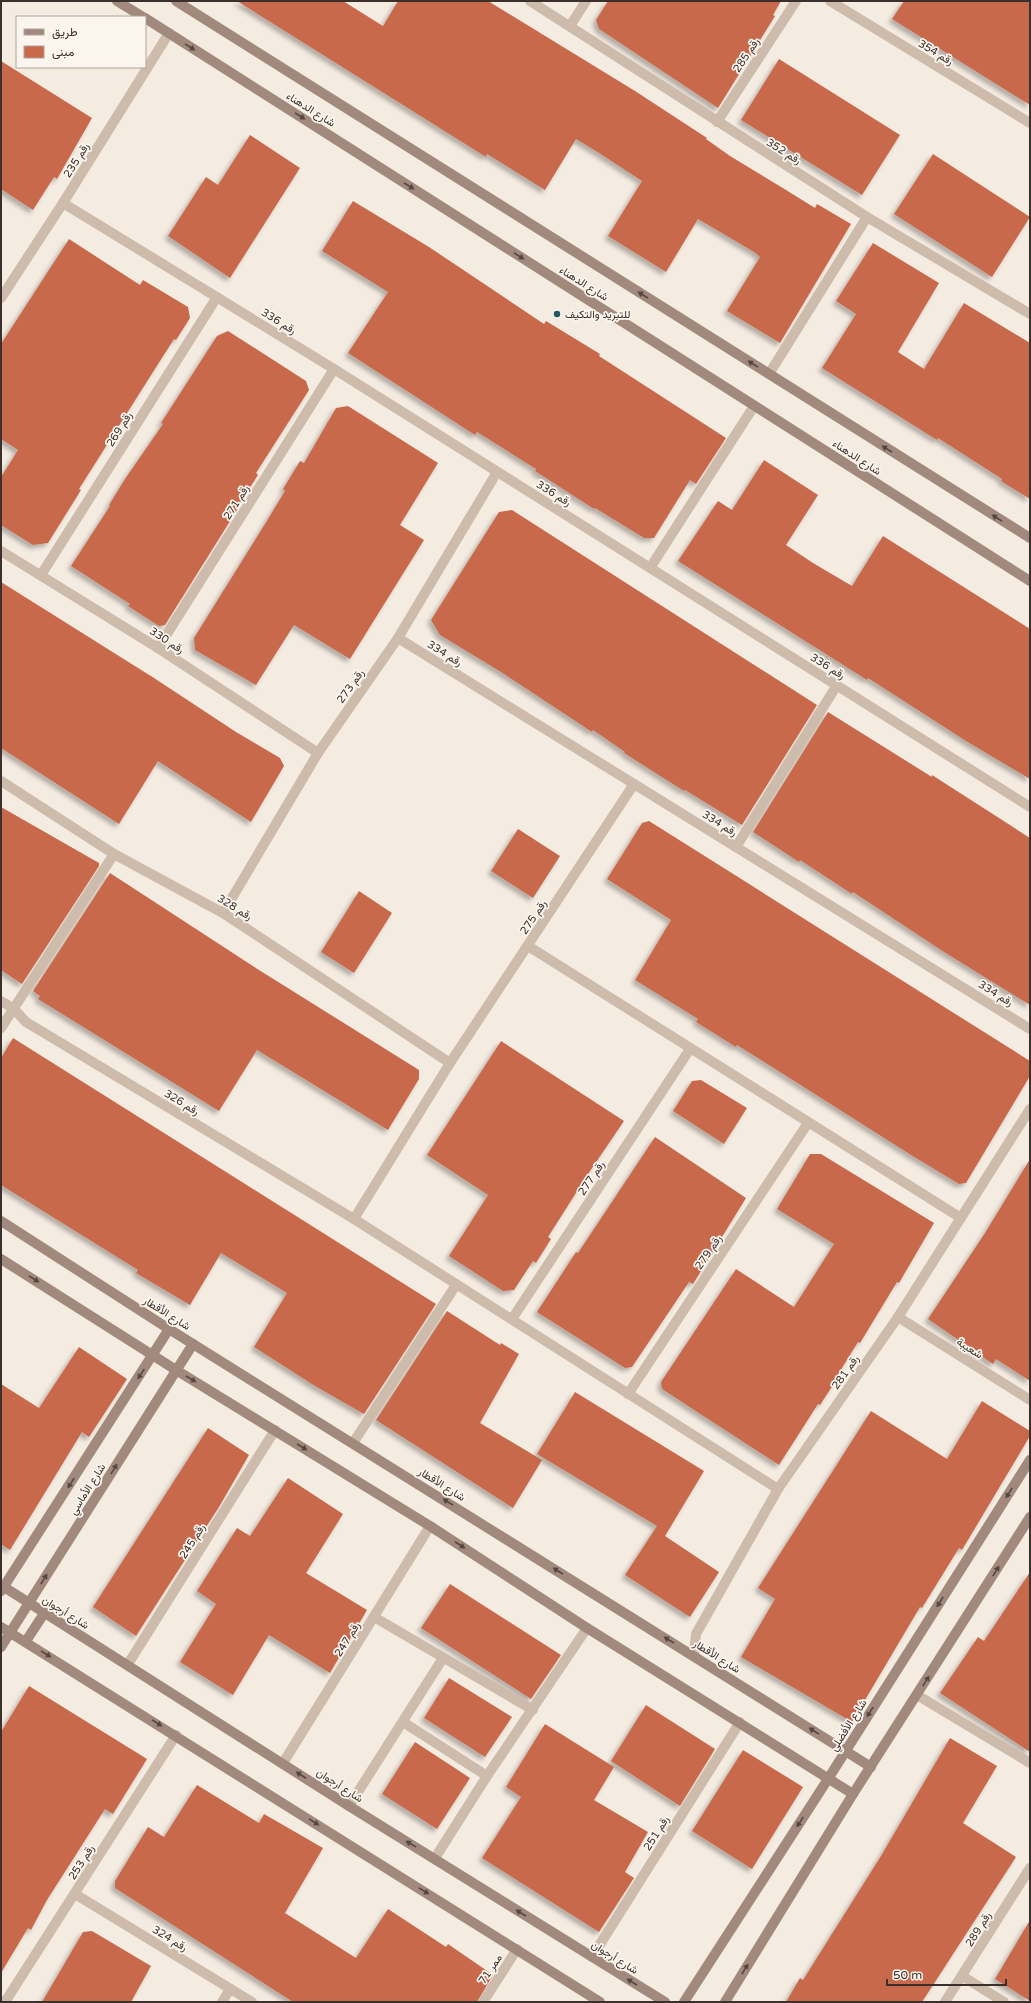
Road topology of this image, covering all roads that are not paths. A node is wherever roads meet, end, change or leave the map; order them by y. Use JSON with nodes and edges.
{"nodes":[{"id":1,"x":117,"y":1,"type":"edge"},
{"id":2,"x":530,"y":1,"type":"edge"},
{"id":3,"x":586,"y":1,"type":"edge"},
{"id":4,"x":796,"y":1,"type":"edge"},
{"id":5,"x":830,"y":1,"type":"edge"},
{"id":6,"x":182,"y":3,"type":"edge"},
{"id":7,"x":141,"y":16,"type":"edge"},
{"id":8,"x":146,"y":19,"type":"edge"},
{"id":9,"x":570,"y":26,"type":"junction"},
{"id":10,"x":169,"y":33,"type":"junction"},
{"id":11,"x":717,"y":122,"type":"junction"},
{"id":12,"x":1030,"y":123,"type":"edge"},
{"id":13,"x":63,"y":203,"type":"junction"},
{"id":14,"x":867,"y":217,"type":"junction"},
{"id":15,"x":217,"y":297,"type":"junction"},
{"id":16,"x":1,"y":298,"type":"edge"},
{"id":17,"x":1030,"y":314,"type":"edge"},
{"id":18,"x":334,"y":369,"type":"junction"},
{"id":19,"x":769,"y":374,"type":"junction"},
{"id":20,"x":754,"y":406,"type":"junction"},
{"id":21,"x":497,"y":472,"type":"junction"},
{"id":22,"x":1030,"y":538,"type":"edge"},
{"id":23,"x":1,"y":551,"type":"edge"},
{"id":24,"x":650,"y":568,"type":"junction"},
{"id":25,"x":41,"y":575,"type":"junction"},
{"id":26,"x":1030,"y":582,"type":"edge"},
{"id":27,"x":398,"y":638,"type":"junction"},
{"id":28,"x":158,"y":648,"type":"junction"},
{"id":29,"x":836,"y":685,"type":"junction"},
{"id":30,"x":318,"y":753,"type":"junction"},
{"id":31,"x":1,"y":781,"type":"edge"},
{"id":32,"x":634,"y":784,"type":"junction"},
{"id":33,"x":1030,"y":807,"type":"edge"},
{"id":34,"x":736,"y":847,"type":"junction"},
{"id":35,"x":114,"y":854,"type":"junction"},
{"id":36,"x":223,"y":913,"type":"junction"},
{"id":37,"x":528,"y":946,"type":"junction"},
{"id":38,"x":1,"y":1001,"type":"edge"},
{"id":39,"x":13,"y":1008,"type":"junction"},
{"id":40,"x":1,"y":1028,"type":"edge"},
{"id":41,"x":1030,"y":1029,"type":"edge"},
{"id":42,"x":690,"y":1049,"type":"junction"},
{"id":43,"x":450,"y":1063,"type":"junction"},
{"id":44,"x":1030,"y":1109,"type":"edge"},
{"id":45,"x":808,"y":1123,"type":"junction"},
{"id":46,"x":961,"y":1218,"type":"junction"},
{"id":47,"x":354,"y":1220,"type":"junction"},
{"id":48,"x":1,"y":1221,"type":"edge"},
{"id":49,"x":1,"y":1258,"type":"edge"},
{"id":50,"x":456,"y":1285,"type":"junction"},
{"id":51,"x":898,"y":1317,"type":"junction"},
{"id":52,"x":512,"y":1319,"type":"junction"},
{"id":53,"x":169,"y":1329,"type":"junction"},
{"id":54,"x":193,"y":1344,"type":"junction"},
{"id":55,"x":154,"y":1355,"type":"junction"},
{"id":56,"x":176,"y":1370,"type":"junction"},
{"id":57,"x":628,"y":1394,"type":"junction"},
{"id":58,"x":1030,"y":1400,"type":"edge"},
{"id":59,"x":275,"y":1430,"type":"junction"},
{"id":60,"x":353,"y":1443,"type":"junction"},
{"id":61,"x":1030,"y":1460,"type":"edge"},
{"id":62,"x":778,"y":1489,"type":"junction"},
{"id":63,"x":1030,"y":1517,"type":"edge"},
{"id":64,"x":430,"y":1526,"type":"junction"},
{"id":65,"x":2,"y":1589,"type":"edge"},
{"id":66,"x":29,"y":1603,"type":"junction"},
{"id":67,"x":45,"y":1612,"type":"junction"},
{"id":68,"x":374,"y":1617,"type":"junction"},
{"id":69,"x":1,"y":1627,"type":"edge"},
{"id":70,"x":587,"y":1628,"type":"junction"},
{"id":71,"x":10,"y":1632,"type":"junction"},
{"id":72,"x":26,"y":1641,"type":"junction"},
{"id":73,"x":1,"y":1647,"type":"edge"},
{"id":74,"x":694,"y":1655,"type":"junction"},
{"id":75,"x":443,"y":1658,"type":"junction"},
{"id":76,"x":128,"y":1664,"type":"junction"},
{"id":77,"x":917,"y":1695,"type":"junction"},
{"id":78,"x":533,"y":1710,"type":"junction"},
{"id":79,"x":403,"y":1722,"type":"junction"},
{"id":80,"x":740,"y":1722,"type":"junction"},
{"id":81,"x":176,"y":1735,"type":"junction"},
{"id":82,"x":846,"y":1750,"type":"junction"},
{"id":83,"x":283,"y":1763,"type":"junction"},
{"id":84,"x":1030,"y":1763,"type":"edge"},
{"id":85,"x":871,"y":1767,"type":"junction"},
{"id":86,"x":487,"y":1776,"type":"junction"},
{"id":87,"x":828,"y":1778,"type":"junction"},
{"id":88,"x":853,"y":1794,"type":"junction"},
{"id":89,"x":350,"y":1806,"type":"junction"},
{"id":90,"x":435,"y":1858,"type":"junction"},
{"id":91,"x":1030,"y":1868,"type":"edge"},
{"id":92,"x":75,"y":1894,"type":"junction"},
{"id":93,"x":517,"y":1949,"type":"junction"},
{"id":94,"x":592,"y":1957,"type":"junction"},
{"id":95,"x":962,"y":1976,"type":"junction"},
{"id":96,"x":230,"y":1989,"type":"junction"},
{"id":97,"x":6,"y":2002,"type":"edge"},
{"id":98,"x":222,"y":2002,"type":"edge"},
{"id":99,"x":252,"y":2002,"type":"edge"},
{"id":100,"x":483,"y":2002,"type":"edge"},
{"id":101,"x":600,"y":2002,"type":"edge"},
{"id":102,"x":665,"y":2002,"type":"edge"},
{"id":103,"x":684,"y":2002,"type":"edge"},
{"id":104,"x":725,"y":2002,"type":"edge"},
{"id":105,"x":946,"y":2002,"type":"edge"},
{"id":106,"x":1004,"y":2002,"type":"edge"}],
"edges":[{"from":1,"to":7,"type":"street","name":"شارع الدهناء"},
{"from":2,"to":9,"type":"street","name":"رقم 352"},
{"from":3,"to":9,"type":"street"},
{"from":4,"to":11,"type":"street","name":"رقم 285"},
{"from":5,"to":12,"type":"street","name":"رقم 354"},
{"from":19,"to":6,"type":"street","name":"شارع الدهناء","one_way":true},
{"from":8,"to":10,"type":"street","name":"شارع الدهناء"},
{"from":9,"to":11,"type":"street","name":"رقم 352"},
{"from":10,"to":13,"type":"street","name":"رقم 235"},
{"from":10,"to":20,"type":"street","name":"شارع الدهناء","one_way":true},
{"from":11,"to":14,"type":"street","name":"رقم 352"},
{"from":13,"to":15,"type":"street","name":"رقم 336"},
{"from":13,"to":16,"type":"street","name":"رقم 235"},
{"from":14,"to":17,"type":"street","name":"رقم 352"},
{"from":14,"to":19,"type":"street"},
{"from":15,"to":18,"type":"street","name":"رقم 336"},
{"from":15,"to":25,"type":"street","name":"رقم 269"},
{"from":18,"to":21,"type":"street","name":"رقم 336"},
{"from":18,"to":28,"type":"street","name":"رقم 271"},
{"from":22,"to":19,"type":"street","name":"شارع الدهناء","one_way":true},
{"from":20,"to":24,"type":"street"},
{"from":20,"to":26,"type":"street","name":"شارع الدهناء"},
{"from":21,"to":24,"type":"street","name":"رقم 336"},
{"from":21,"to":27,"type":"street","name":"رقم 273"},
{"from":23,"to":25,"type":"street","name":"رقم 330"},
{"from":24,"to":29,"type":"street","name":"رقم 336"},
{"from":25,"to":28,"type":"street","name":"رقم 330"},
{"from":27,"to":30,"type":"street","name":"رقم 273"},
{"from":27,"to":32,"type":"street","name":"رقم 334"},
{"from":28,"to":30,"type":"street","name":"رقم 330"},
{"from":29,"to":33,"type":"street","name":"رقم 336"},
{"from":29,"to":34,"type":"street"},
{"from":30,"to":36,"type":"street","name":"رقم 273"},
{"from":31,"to":35,"type":"street","name":"رقم 328"},
{"from":32,"to":34,"type":"street","name":"رقم 334"},
{"from":32,"to":37,"type":"street","name":"رقم 275"},
{"from":34,"to":41,"type":"street","name":"رقم 334"},
{"from":35,"to":36,"type":"street","name":"رقم 328"},
{"from":35,"to":39,"type":"street"},
{"from":36,"to":43,"type":"street","name":"رقم 328"},
{"from":37,"to":42,"type":"street"},
{"from":37,"to":43,"type":"street","name":"رقم 275"},
{"from":38,"to":39,"type":"street","name":"رقم 326"},
{"from":39,"to":40,"type":"street"},
{"from":39,"to":47,"type":"street","name":"رقم 326"},
{"from":42,"to":45,"type":"street"},
{"from":42,"to":52,"type":"street","name":"رقم 277"},
{"from":43,"to":47,"type":"street","name":"رقم 275"},
{"from":44,"to":46,"type":"street","name":"رقم 281"},
{"from":45,"to":46,"type":"street"},
{"from":45,"to":57,"type":"street","name":"رقم 279"},
{"from":46,"to":51,"type":"street","name":"رقم 281"},
{"from":47,"to":50,"type":"street","name":"رقم 326"},
{"from":48,"to":53,"type":"street","name":"شارع الأقطار"},
{"from":49,"to":55,"type":"street","one_way":true},
{"from":50,"to":52,"type":"street","name":"رقم 326"},
{"from":50,"to":60,"type":"street"},
{"from":51,"to":58,"type":"street","name":"شعيبة"},
{"from":51,"to":62,"type":"street","name":"رقم 281"},
{"from":52,"to":57,"type":"street","name":"رقم 326"},
{"from":53,"to":54,"type":"street","name":"شارع الأقطار"},
{"from":53,"to":55,"type":"street","name":"شارع الأماسي"},
{"from":54,"to":56,"type":"street","name":"شارع الأماسي"},
{"from":54,"to":60,"type":"street","name":"شارع الأقطار"},
{"from":55,"to":56,"type":"street"},
{"from":55,"to":65,"type":"street","name":"شارع الأماسي","one_way":true},
{"from":56,"to":59,"type":"street","one_way":true},
{"from":66,"to":56,"type":"street","name":"شارع الأماسي","one_way":true},
{"from":57,"to":62,"type":"street","name":"رقم 326"},
{"from":59,"to":64,"type":"street","one_way":true},
{"from":59,"to":76,"type":"street","name":"رقم 245"},
{"from":74,"to":60,"type":"street","name":"شارع الأقطار","one_way":true},
{"from":61,"to":82,"type":"street","name":"شارع الأفضلي","one_way":true},
{"from":62,"to":74,"type":"street","name":"رقم 281"},
{"from":77,"to":63,"type":"street","one_way":true},
{"from":64,"to":68,"type":"street","name":"رقم 247"},
{"from":64,"to":70,"type":"street","one_way":true},
{"from":65,"to":66,"type":"street","name":"شارع أرجوان"},
{"from":66,"to":67,"type":"street","name":"شارع أرجوان"},
{"from":66,"to":71,"type":"street","name":"شارع الأماسي"},
{"from":67,"to":72,"type":"street"},
{"from":67,"to":76,"type":"street","name":"شارع أرجوان"},
{"from":68,"to":75,"type":"street"},
{"from":68,"to":83,"type":"street","name":"رقم 247"},
{"from":69,"to":71,"type":"street"},
{"from":70,"to":78,"type":"street"},
{"from":70,"to":80,"type":"street"},
{"from":71,"to":72,"type":"street"},
{"from":71,"to":73,"type":"street","name":"شارع الأماسي"},
{"from":72,"to":81,"type":"street","one_way":true},
{"from":82,"to":74,"type":"street","name":"شارع الأقطار","one_way":true},
{"from":75,"to":78,"type":"street"},
{"from":75,"to":79,"type":"street"},
{"from":76,"to":83,"type":"street","name":"شارع أرجوان"},
{"from":77,"to":84,"type":"street"},
{"from":77,"to":85,"type":"street"},
{"from":78,"to":86,"type":"street"},
{"from":79,"to":86,"type":"street"},
{"from":79,"to":89,"type":"street"},
{"from":80,"to":87,"type":"street"},
{"from":80,"to":94,"type":"street","name":"رقم 251"},
{"from":81,"to":92,"type":"street","name":"رقم 253"},
{"from":81,"to":93,"type":"street","one_way":true},
{"from":82,"to":85,"type":"street","name":"شارع الأقطار"},
{"from":82,"to":87,"type":"street","name":"شارع الأفضلي"},
{"from":89,"to":83,"type":"street","name":"شارع أرجوان","one_way":true},
{"from":85,"to":88,"type":"street"},
{"from":86,"to":90,"type":"street"},
{"from":87,"to":88,"type":"street"},
{"from":87,"to":103,"type":"street","name":"شارع الأفضلي","one_way":true},
{"from":104,"to":88,"type":"street","one_way":true},
{"from":90,"to":89,"type":"street","name":"شارع أرجوان","one_way":true},
{"from":94,"to":90,"type":"street","name":"شارع أرجوان","one_way":true},
{"from":91,"to":95,"type":"street","name":"رقم 289"},
{"from":92,"to":96,"type":"street","name":"رقم 324"},
{"from":92,"to":97,"type":"street","name":"رقم 253"},
{"from":93,"to":100,"type":"street","name":"ممر 71"},
{"from":93,"to":101,"type":"street"},
{"from":102,"to":94,"type":"street","name":"شارع أرجوان","one_way":true},
{"from":95,"to":105,"type":"street","name":"رقم 289"},
{"from":95,"to":106,"type":"street"},
{"from":96,"to":98,"type":"street"},
{"from":96,"to":99,"type":"street","name":"رقم 324"}]}
